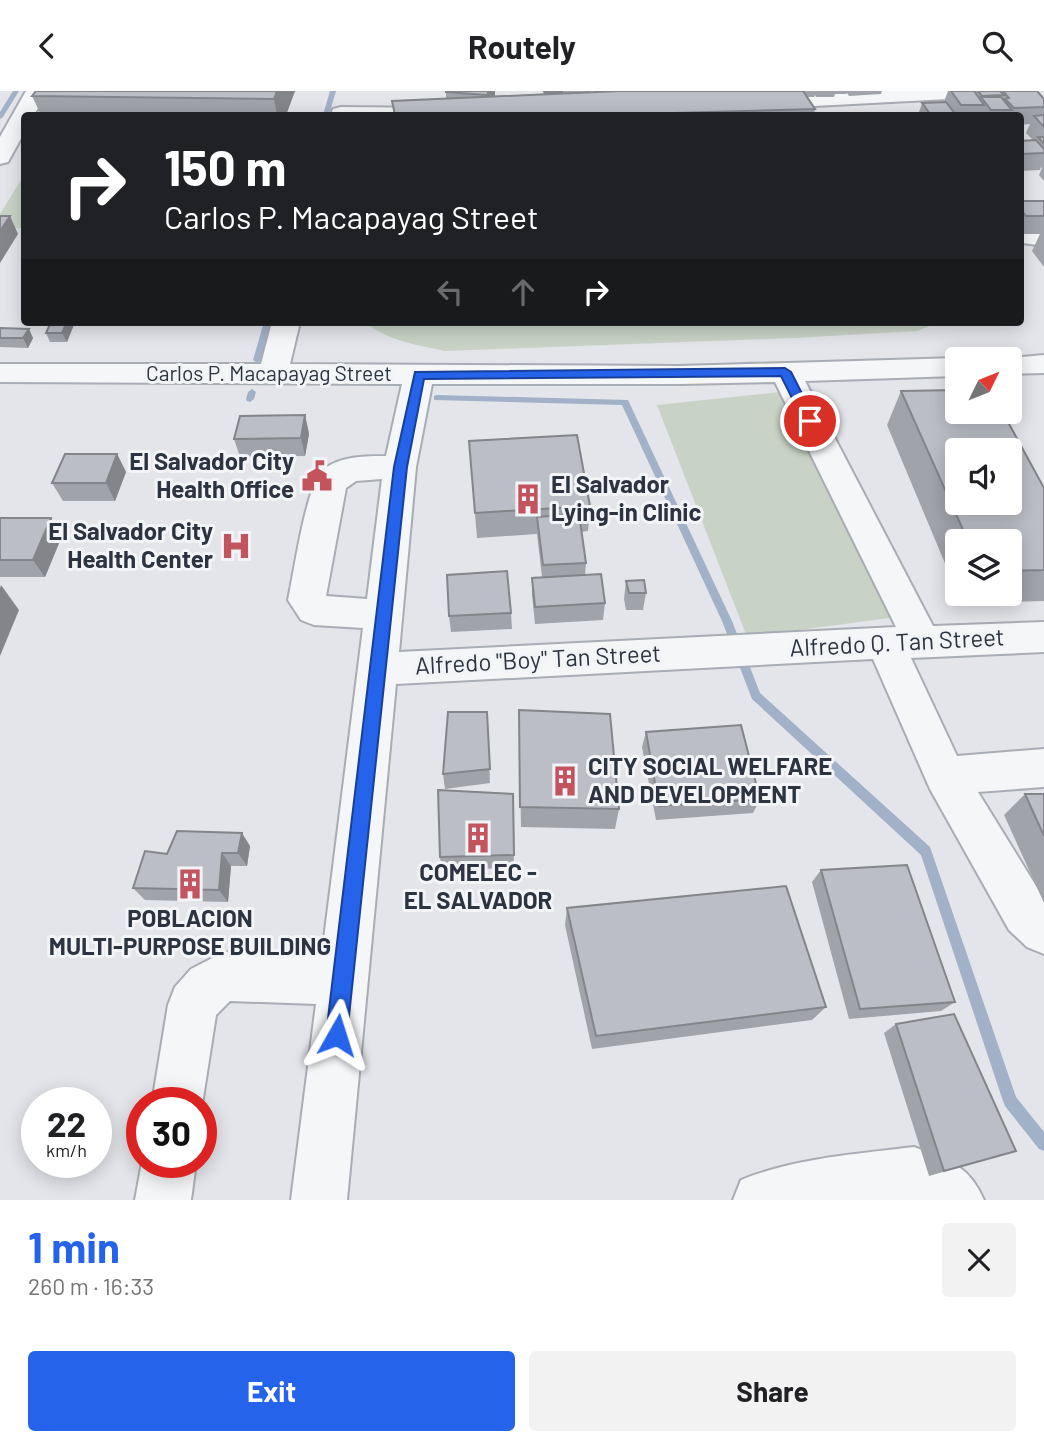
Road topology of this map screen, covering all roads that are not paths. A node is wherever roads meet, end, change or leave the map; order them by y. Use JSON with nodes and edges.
{"nodes":[{"id":1,"x":37,"y":91,"type":"edge"},
{"id":2,"x":348,"y":91,"type":"edge"},
{"id":3,"x":444,"y":91,"type":"edge"},
{"id":4,"x":987,"y":91,"type":"edge"},
{"id":5,"x":928,"y":92,"type":"edge"},
{"id":6,"x":734,"y":104,"type":"edge"},
{"id":7,"x":28,"y":112,"type":"edge"},
{"id":8,"x":342,"y":112,"type":"edge"},
{"id":9,"x":442,"y":112,"type":"edge"},
{"id":10,"x":21,"y":127,"type":"edge"},
{"id":11,"x":10,"y":152,"type":"edge"},
{"id":12,"x":285,"y":326,"type":"edge"},
{"id":13,"x":1044,"y":364,"type":"edge"},
{"id":14,"x":1022,"y":365,"type":"edge"},
{"id":15,"x":945,"y":367,"type":"edge"},
{"id":16,"x":785,"y":372,"type":"junction"},
{"id":17,"x":0,"y":373,"type":"edge"},
{"id":18,"x":272,"y":375,"type":"junction"},
{"id":19,"x":419,"y":375,"type":"junction"},
{"id":20,"x":400,"y":467,"type":"junction"},
{"id":21,"x":383,"y":615,"type":"junction"},
{"id":22,"x":1044,"y":637,"type":"edge"},
{"id":23,"x":904,"y":642,"type":"junction"},
{"id":24,"x":698,"y":651,"type":"joint"},
{"id":25,"x":377,"y":669,"type":"junction"},
{"id":26,"x":1044,"y":768,"type":"edge"},
{"id":27,"x":945,"y":776,"type":"junction"},
{"id":28,"x":1044,"y":930,"type":"edge"},
{"id":29,"x":343,"y":979,"type":"junction"},
{"id":30,"x":180,"y":1087,"type":"edge"},
{"id":31,"x":166,"y":1178,"type":"edge"},
{"id":32,"x":163,"y":1200,"type":"edge"},
{"id":33,"x":319,"y":1200,"type":"edge"},
{"id":34,"x":761,"y":1200,"type":"edge"},
{"id":35,"x":956,"y":1200,"type":"edge"}],
"edges":[{"from":1,"to":7,"type":"street"},
{"from":2,"to":8,"type":"street"},
{"from":3,"to":9,"type":"street"},
{"from":4,"to":5,"type":"street"},
{"from":5,"to":6,"type":"street"},
{"from":10,"to":11,"type":"street"},
{"from":12,"to":18,"type":"street"},
{"from":13,"to":14,"type":"street"},
{"from":15,"to":16,"type":"street","name":"Carlos P. Macapayag Street"},
{"from":16,"to":19,"type":"street","name":"Carlos P. Macapayag Street"},
{"from":16,"to":23,"type":"street"},
{"from":17,"to":18,"type":"street","name":"Carlos P. Macapayag Street"},
{"from":18,"to":19,"type":"street","name":"Carlos P. Macapayag Street"},
{"from":19,"to":20,"type":"street"},
{"from":20,"to":21,"type":"street"},
{"from":20,"to":21,"type":"street"},
{"from":21,"to":25,"type":"street"},
{"from":22,"to":23,"type":"street","name":"Alfredo Q. Tan Street"},
{"from":23,"to":24,"type":"street","name":"Alfredo Q. Tan Street"},
{"from":23,"to":27,"type":"street"},
{"from":24,"to":25,"type":"street","name":"Alfredo \"Boy\" Tan Street"},
{"from":25,"to":29,"type":"street"},
{"from":26,"to":27,"type":"street"},
{"from":27,"to":28,"type":"street"},
{"from":29,"to":30,"type":"street"},
{"from":29,"to":33,"type":"street"},
{"from":31,"to":32,"type":"street"},
{"from":34,"to":35,"type":"street"}]}
